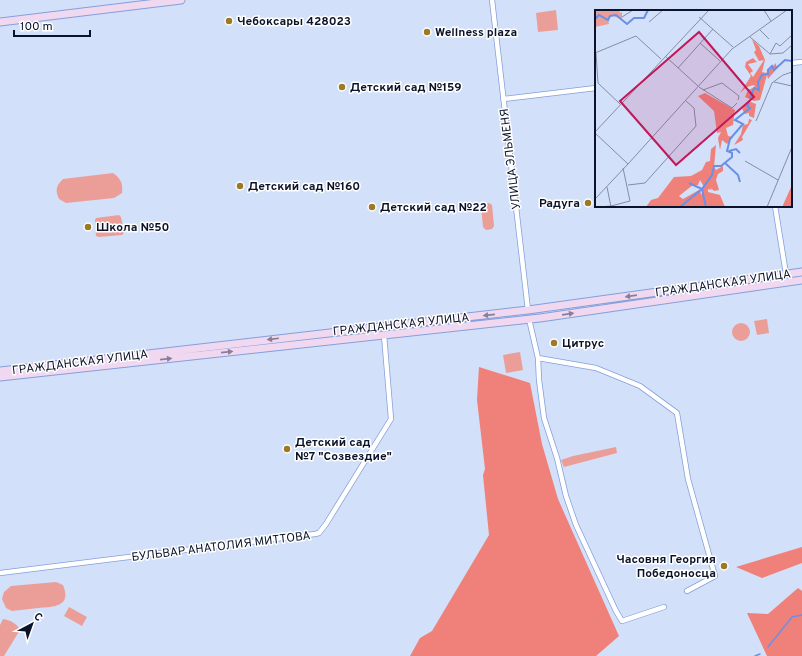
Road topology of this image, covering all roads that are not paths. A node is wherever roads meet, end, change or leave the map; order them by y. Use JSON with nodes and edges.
{"nodes":[{"id":1,"x":143,"y":0,"type":"edge"},
{"id":2,"x":181,"y":0,"type":"edge"},
{"id":3,"x":492,"y":0,"type":"edge"},
{"id":4,"x":114,"y":6,"type":"junction"},
{"id":5,"x":104,"y":7,"type":"junction"},
{"id":6,"x":0,"y":17,"type":"edge"},
{"id":7,"x":0,"y":22,"type":"edge"},
{"id":8,"x":802,"y":62,"type":"edge"},
{"id":9,"x":792,"y":63,"type":"edge"},
{"id":10,"x":595,"y":88,"type":"edge"},
{"id":11,"x":503,"y":99,"type":"junction"},
{"id":12,"x":775,"y":207,"type":"edge"},
{"id":13,"x":802,"y":272,"type":"edge"},
{"id":14,"x":786,"y":274,"type":"junction"},
{"id":15,"x":802,"y":280,"type":"edge"},
{"id":16,"x":787,"y":282,"type":"junction"},
{"id":17,"x":528,"y":310,"type":"junction"},
{"id":18,"x":529,"y":319,"type":"junction"},
{"id":19,"x":384,"y":335,"type":"junction"},
{"id":20,"x":188,"y":353,"type":"junction"},
{"id":21,"x":538,"y":358,"type":"junction"},
{"id":22,"x":0,"y":371,"type":"edge"},
{"id":23,"x":0,"y":377,"type":"edge"},
{"id":24,"x":0,"y":573,"type":"edge"},
{"id":25,"x":687,"y":591,"type":"dead end"},
{"id":26,"x":664,"y":607,"type":"dead end"}],
"edges":[{"from":1,"to":4,"type":"main road"},
{"from":2,"to":4,"type":"main road"},
{"from":3,"to":11,"type":"street","name":"УЛИЦА ЭЛЬМЕНЯ"},
{"from":4,"to":5,"type":"main road"},
{"from":5,"to":6,"type":"main road"},
{"from":5,"to":7,"type":"main road"},
{"from":8,"to":9,"type":"street"},
{"from":10,"to":11,"type":"street"},
{"from":11,"to":17,"type":"street","name":"УЛИЦА ЭЛЬМЕНЯ"},
{"from":12,"to":14,"type":"street"},
{"from":13,"to":14,"type":"main road","name":"ГРАЖДАНСКАЯ УЛИЦА"},
{"from":14,"to":16,"type":"main road"},
{"from":14,"to":17,"type":"main road","name":"ГРАЖДАНСКАЯ УЛИЦА","one_way":true},
{"from":15,"to":16,"type":"main road","name":"ГРАЖДАНСКАЯ УЛИЦА"},
{"from":18,"to":16,"type":"main road","name":"ГРАЖДАНСКАЯ УЛИЦА","one_way":true},
{"from":17,"to":18,"type":"main road","name":"УЛИЦА ЭЛЬМЕНЯ"},
{"from":17,"to":20,"type":"main road","name":"ГРАЖДАНСКАЯ УЛИЦА","one_way":true},
{"from":18,"to":19,"type":"main road","name":"ГРАЖДАНСКАЯ УЛИЦА"},
{"from":18,"to":21,"type":"street"},
{"from":20,"to":19,"type":"main road","name":"ГРАЖДАНСКАЯ УЛИЦА","one_way":true},
{"from":19,"to":24,"type":"street","name":"БУЛЬВАР АНАТОЛИЯ МИТТОВА"},
{"from":20,"to":22,"type":"main road","name":"ГРАЖДАНСКАЯ УЛИЦА"},
{"from":23,"to":20,"type":"main road","name":"ГРАЖДАНСКАЯ УЛИЦА","one_way":true},
{"from":21,"to":25,"type":"street"},
{"from":21,"to":26,"type":"street"}]}
